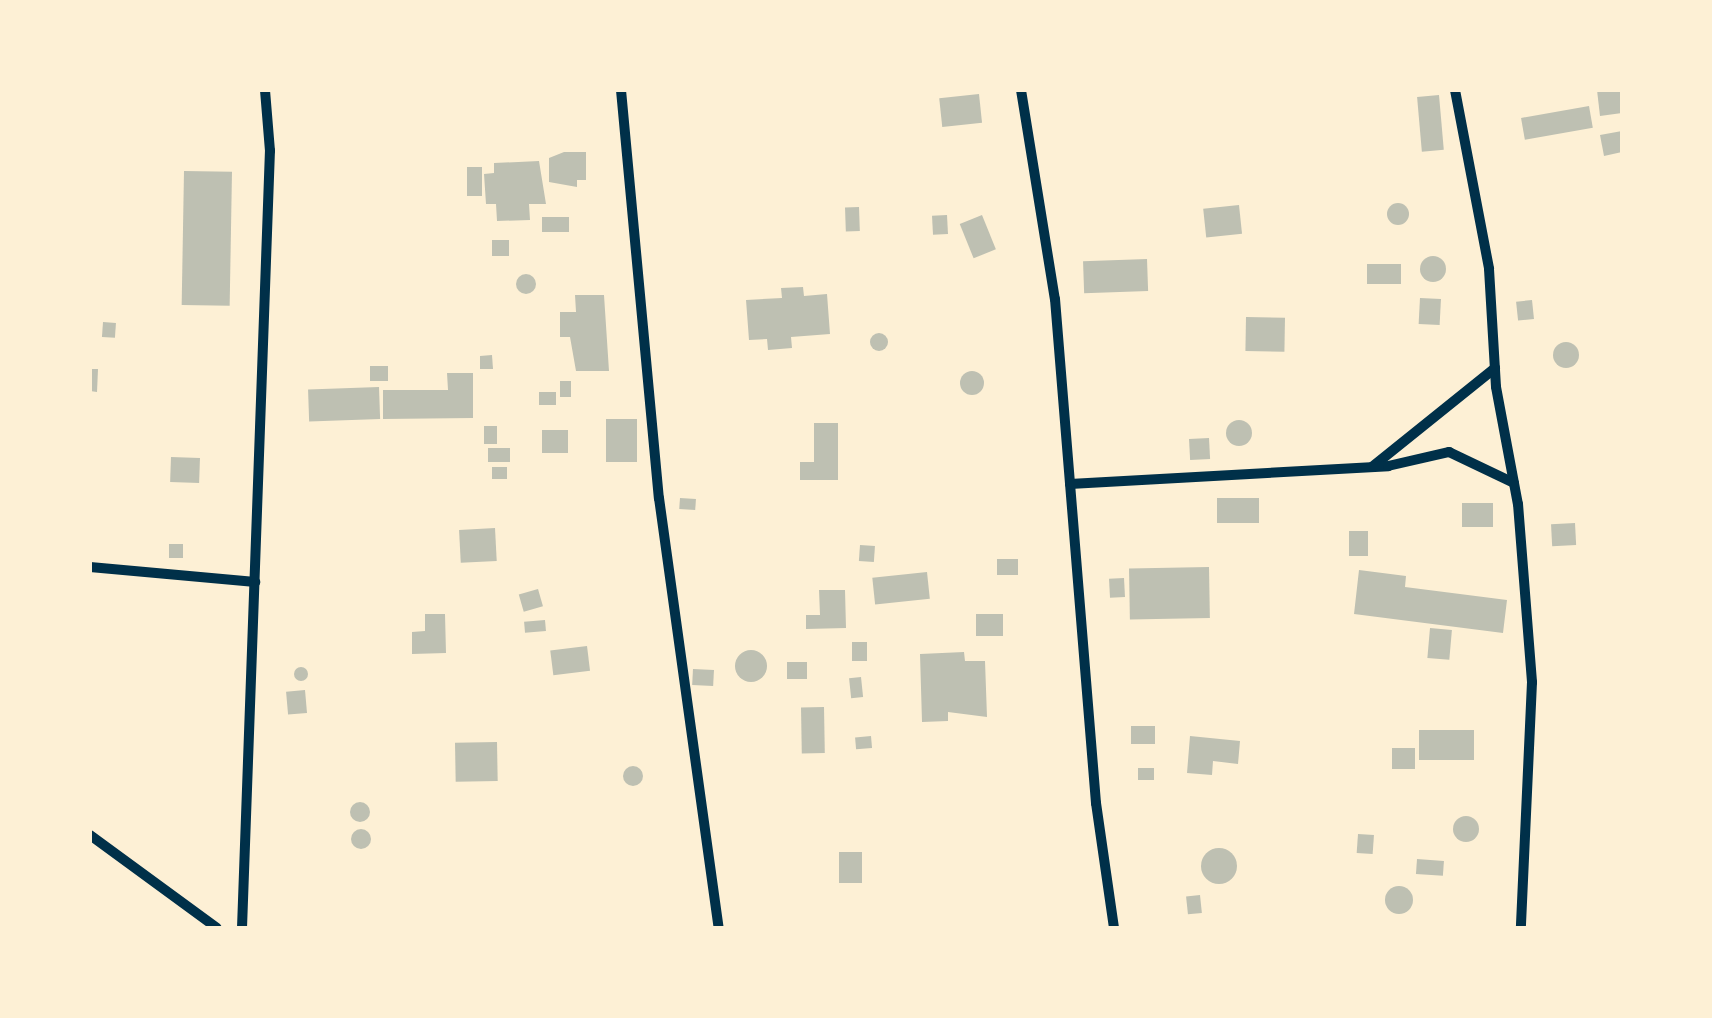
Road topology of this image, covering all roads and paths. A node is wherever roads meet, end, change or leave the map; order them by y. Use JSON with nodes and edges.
{"nodes":[{"id":1,"x":264,"y":90,"type":"edge"},
{"id":2,"x":621,"y":90,"type":"edge"},
{"id":3,"x":1022,"y":90,"type":"edge"},
{"id":4,"x":1454,"y":90,"type":"edge"},
{"id":5,"x":1495,"y":368,"type":"junction"},
{"id":6,"x":1371,"y":467,"type":"junction"},
{"id":7,"x":1514,"y":483,"type":"junction"},
{"id":8,"x":1070,"y":484,"type":"junction"},
{"id":9,"x":90,"y":567,"type":"edge"},
{"id":10,"x":255,"y":582,"type":"junction"},
{"id":11,"x":90,"y":836,"type":"edge"},
{"id":12,"x":217,"y":928,"type":"edge"},
{"id":13,"x":242,"y":928,"type":"edge"},
{"id":14,"x":719,"y":928,"type":"edge"},
{"id":15,"x":1114,"y":928,"type":"edge"},
{"id":16,"x":1520,"y":928,"type":"edge"}],
"edges":[{"from":1,"to":10,"type":"street"},
{"from":2,"to":14,"type":"street"},
{"from":3,"to":8,"type":"street"},
{"from":4,"to":5,"type":"street"},
{"from":5,"to":6,"type":"street"},
{"from":5,"to":7,"type":"street"},
{"from":6,"to":7,"type":"street"},
{"from":6,"to":8,"type":"street"},
{"from":7,"to":16,"type":"street"},
{"from":8,"to":15,"type":"street"},
{"from":9,"to":10,"type":"street"},
{"from":10,"to":13,"type":"street"},
{"from":11,"to":12,"type":"street"}]}
